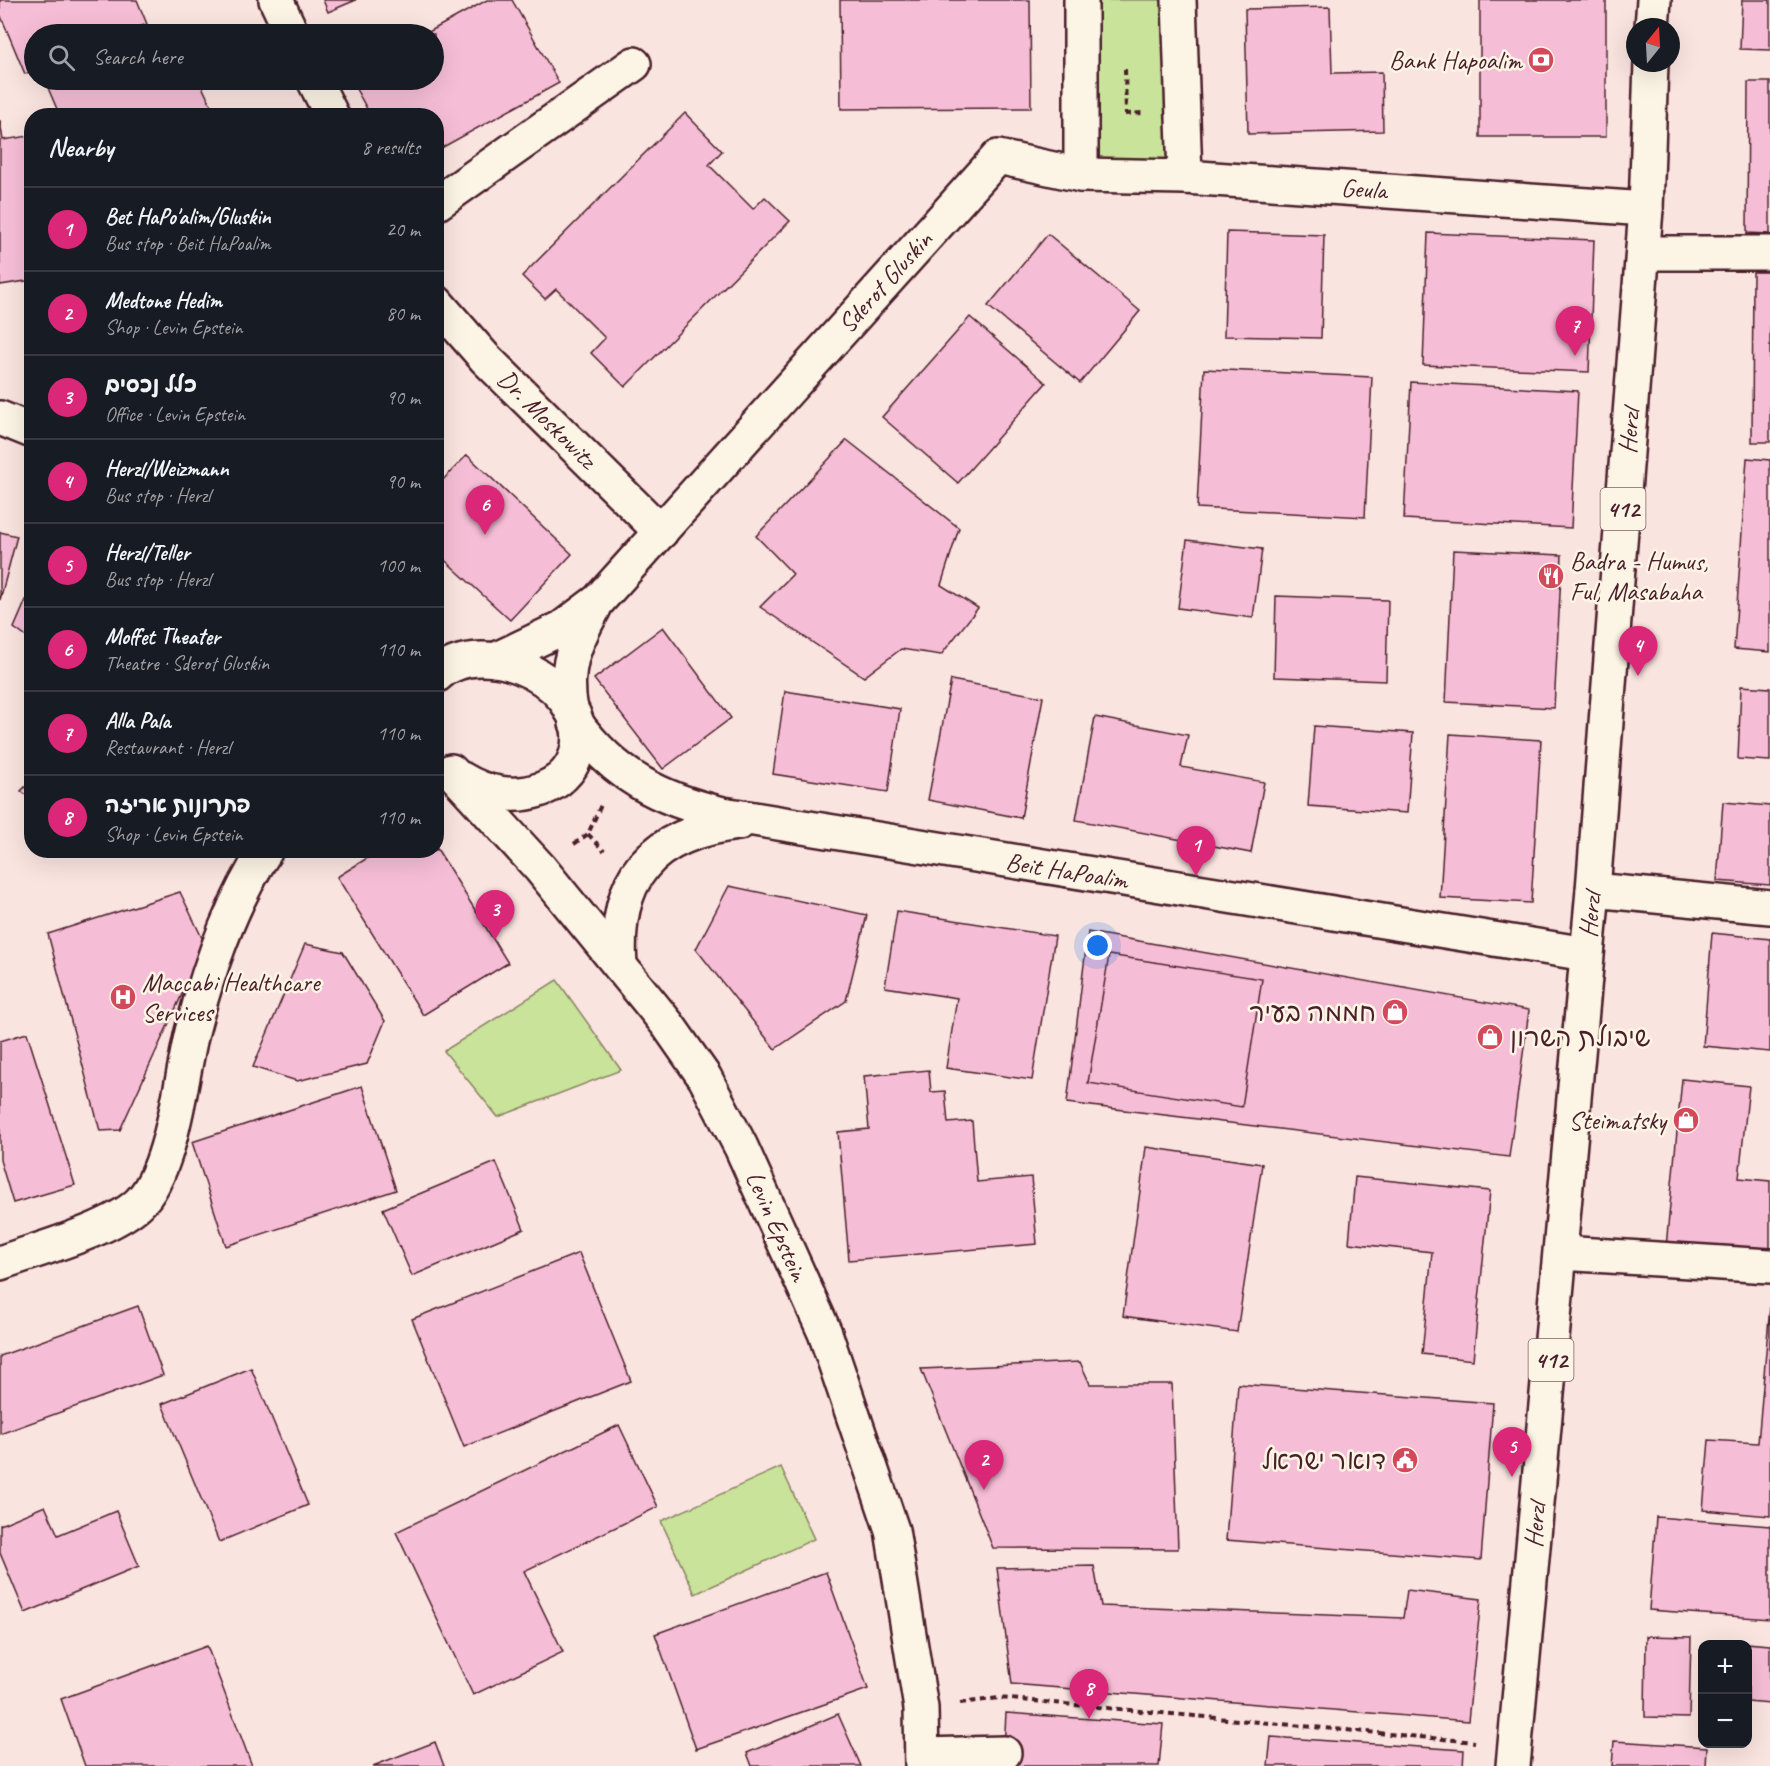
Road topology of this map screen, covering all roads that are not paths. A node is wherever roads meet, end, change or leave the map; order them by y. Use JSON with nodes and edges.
{"nodes":[{"id":1,"x":276,"y":0,"type":"edge"},
{"id":2,"x":1081,"y":0,"type":"edge"},
{"id":3,"x":1179,"y":0,"type":"edge"},
{"id":4,"x":287,"y":24,"type":"edge"},
{"id":5,"x":634,"y":64,"type":"dead end"},
{"id":6,"x":1651,"y":72,"type":"edge"},
{"id":7,"x":319,"y":90,"type":"edge"},
{"id":8,"x":328,"y":108,"type":"edge"},
{"id":9,"x":1081,"y":175,"type":"junction"},
{"id":10,"x":1185,"y":177,"type":"junction"},
{"id":11,"x":444,"y":198,"type":"edge"},
{"id":12,"x":1647,"y":209,"type":"junction"},
{"id":13,"x":1770,"y":253,"type":"edge"},
{"id":14,"x":1643,"y":254,"type":"junction"},
{"id":15,"x":444,"y":311,"type":"edge"},
{"id":16,"x":0,"y":418,"type":"edge"},
{"id":17,"x":24,"y":428,"type":"edge"},
{"id":18,"x":661,"y":532,"type":"junction"},
{"id":19,"x":598,"y":601,"type":"junction"},
{"id":20,"x":466,"y":661,"type":"edge"},
{"id":21,"x":444,"y":671,"type":"edge"},
{"id":22,"x":574,"y":717,"type":"junction"},
{"id":23,"x":444,"y":764,"type":"edge"},
{"id":24,"x":755,"y":820,"type":"junction"},
{"id":25,"x":262,"y":858,"type":"edge"},
{"id":26,"x":1593,"y":890,"type":"junction"},
{"id":27,"x":1770,"y":907,"type":"edge"},
{"id":28,"x":1586,"y":954,"type":"junction"},
{"id":29,"x":620,"y":966,"type":"junction"},
{"id":30,"x":1561,"y":1253,"type":"junction"},
{"id":31,"x":0,"y":1263,"type":"edge"},
{"id":32,"x":1770,"y":1266,"type":"edge"},
{"id":33,"x":1004,"y":1753,"type":"dead end"},
{"id":34,"x":1514,"y":1756,"type":"edge"},
{"id":35,"x":922,"y":1761,"type":"edge"}],
"edges":[{"from":1,"to":4,"type":"street"},
{"from":2,"to":9,"type":"street"},
{"from":3,"to":10,"type":"street"},
{"from":5,"to":11,"type":"street"},
{"from":6,"to":12,"type":"street","name":"Herzl","number":"412"},
{"from":7,"to":8,"type":"street"},
{"from":9,"to":10,"type":"street","name":"Geula"},
{"from":9,"to":18,"type":"street","name":"Sderot Gluskin"},
{"from":10,"to":12,"type":"street","name":"Geula"},
{"from":12,"to":14,"type":"street","name":"Herzl","number":"412"},
{"from":13,"to":14,"type":"street"},
{"from":14,"to":26,"type":"street","name":"Herzl","number":"412"},
{"from":15,"to":18,"type":"street","name":"Dr. Moskowitz"},
{"from":16,"to":17,"type":"street"},
{"from":18,"to":19,"type":"street","name":"Sderot Gluskin"},
{"from":19,"to":20,"type":"street","name":"Sderot Gluskin"},
{"from":19,"to":22,"type":"street","name":"Sderot Gluskin"},
{"from":20,"to":21,"type":"street","name":"Sderot Gluskin"},
{"from":20,"to":22,"type":"street","name":"Beit HaPoalim"},
{"from":22,"to":23,"type":"street","name":"Sderot Gluskin"},
{"from":22,"to":24,"type":"street","name":"Beit HaPoalim"},
{"from":23,"to":29,"type":"street","name":"Levin Epstein"},
{"from":24,"to":28,"type":"street","name":"Beit HaPoalim"},
{"from":24,"to":29,"type":"street"},
{"from":25,"to":31,"type":"street"},
{"from":26,"to":27,"type":"street"},
{"from":26,"to":28,"type":"street","name":"Herzl","number":"412"},
{"from":28,"to":30,"type":"street","name":"Herzl","number":"412"},
{"from":29,"to":35,"type":"street","name":"Levin Epstein"},
{"from":30,"to":32,"type":"street"},
{"from":30,"to":34,"type":"street","name":"Herzl","number":"412"},
{"from":33,"to":35,"type":"street"}]}
